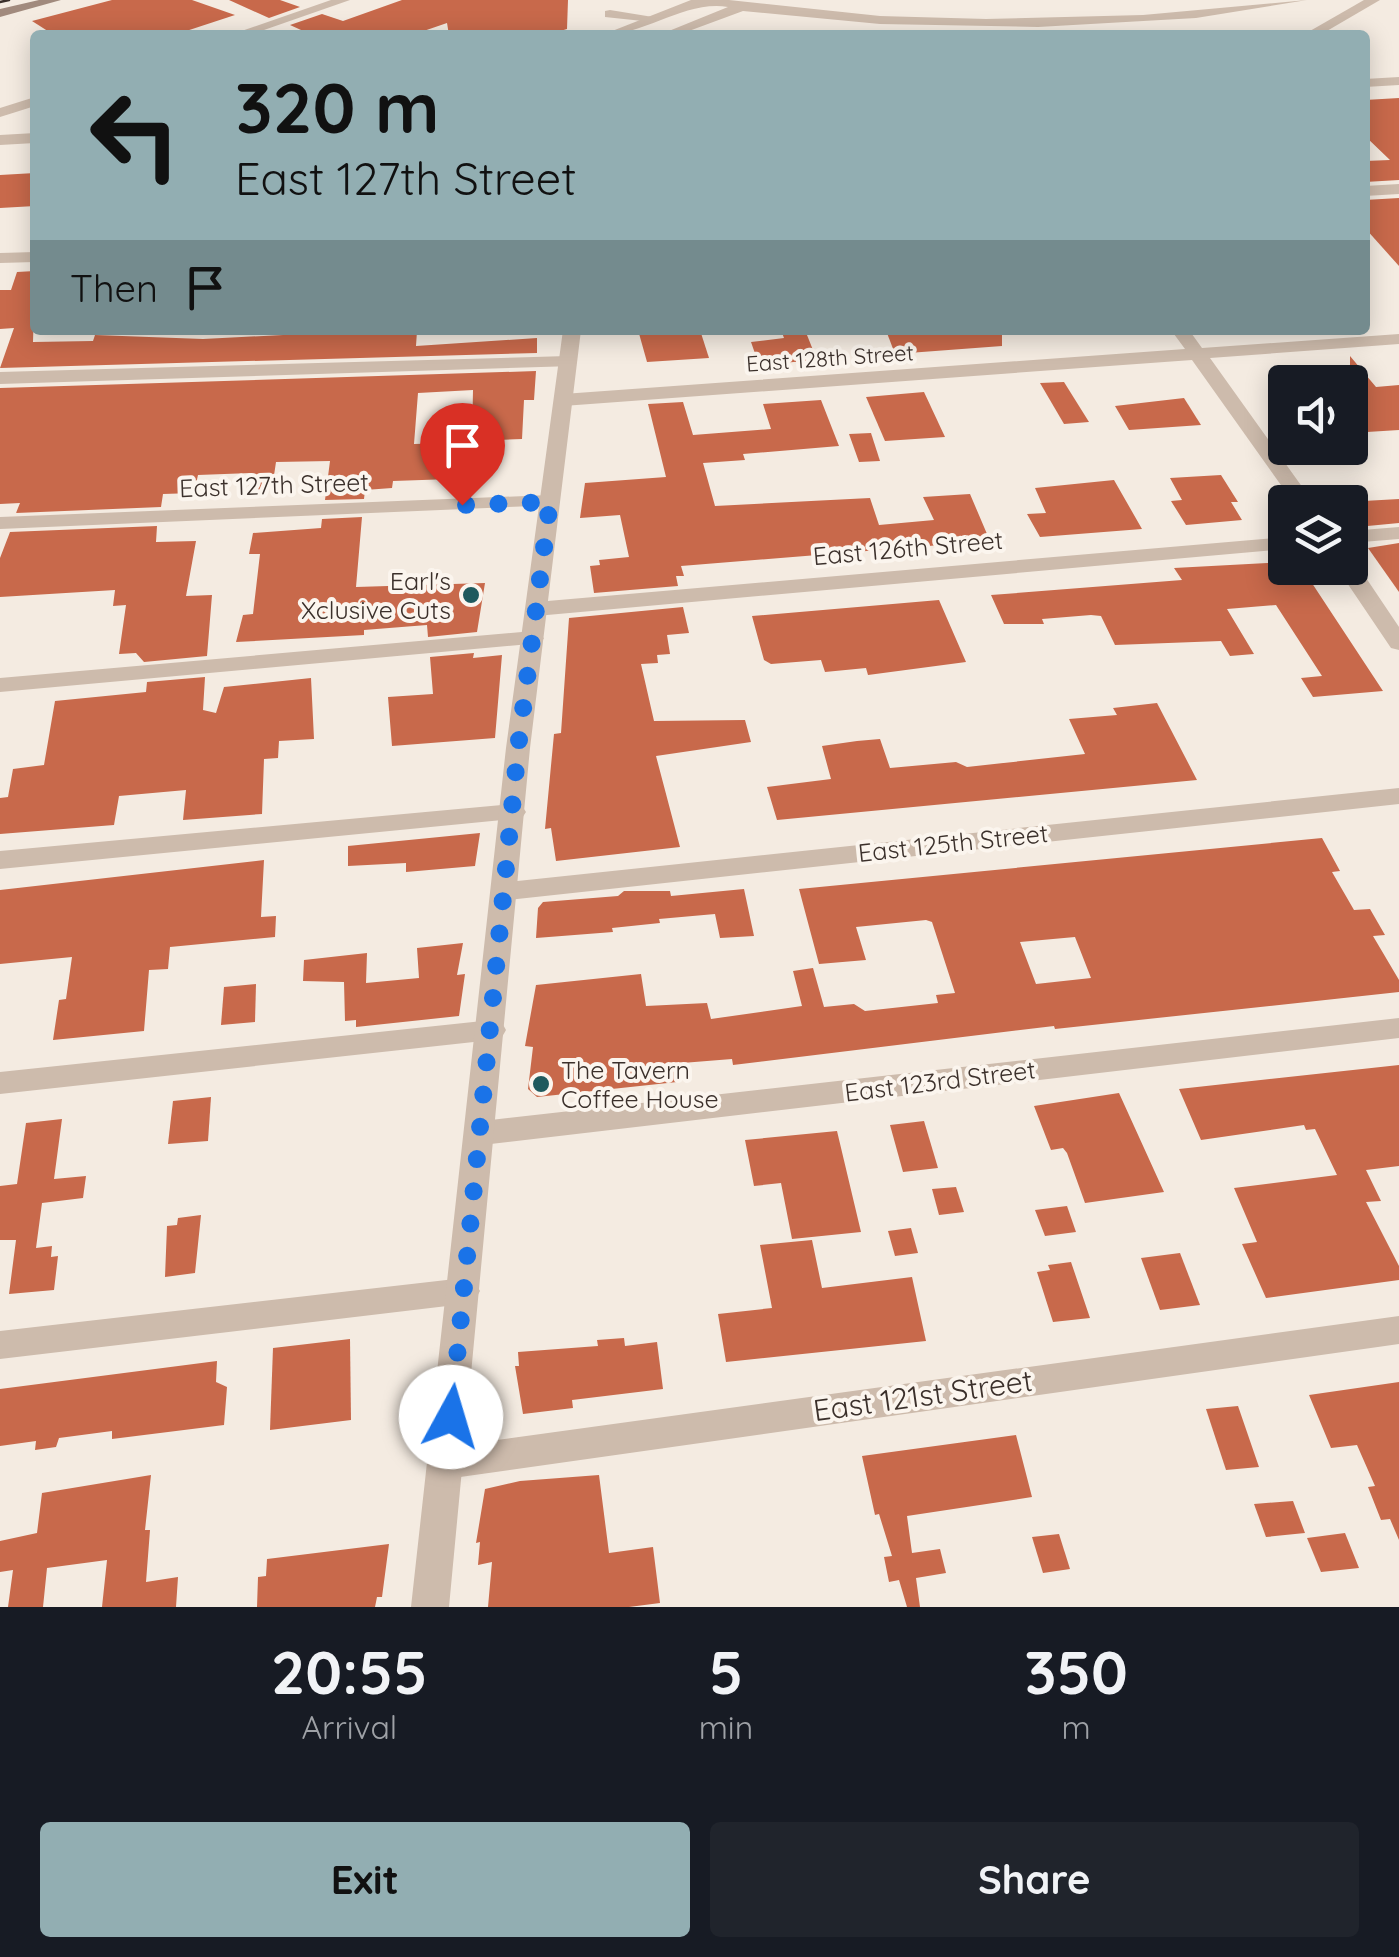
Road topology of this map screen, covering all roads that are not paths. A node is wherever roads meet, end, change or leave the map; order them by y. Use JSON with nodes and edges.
{"nodes":[{"id":1,"x":55,"y":0,"type":"edge"},
{"id":2,"x":344,"y":0,"type":"edge"},
{"id":3,"x":704,"y":0,"type":"edge"},
{"id":4,"x":712,"y":0,"type":"edge"},
{"id":5,"x":759,"y":0,"type":"edge"},
{"id":6,"x":1300,"y":0,"type":"edge"},
{"id":7,"x":1340,"y":0,"type":"edge"},
{"id":8,"x":1374,"y":0,"type":"edge"},
{"id":9,"x":610,"y":7,"type":"edge"},
{"id":10,"x":740,"y":8,"type":"junction"},
{"id":11,"x":1356,"y":10,"type":"junction"},
{"id":12,"x":0,"y":12,"type":"edge"},
{"id":13,"x":652,"y":18,"type":"junction"},
{"id":14,"x":252,"y":30,"type":"edge"},
{"id":15,"x":621,"y":30,"type":"edge"},
{"id":16,"x":680,"y":30,"type":"edge"},
{"id":17,"x":1319,"y":30,"type":"edge"},
{"id":18,"x":1399,"y":68,"type":"edge"},
{"id":19,"x":1370,"y":70,"type":"edge"},
{"id":20,"x":1399,"y":81,"type":"edge"},
{"id":21,"x":1370,"y":82,"type":"edge"},
{"id":22,"x":30,"y":103,"type":"edge"},
{"id":23,"x":0,"y":113,"type":"edge"},
{"id":24,"x":30,"y":138,"type":"edge"},
{"id":25,"x":0,"y":140,"type":"edge"},
{"id":26,"x":30,"y":154,"type":"edge"},
{"id":27,"x":0,"y":156,"type":"edge"},
{"id":28,"x":1399,"y":189,"type":"edge"},
{"id":29,"x":1370,"y":191,"type":"edge"},
{"id":30,"x":30,"y":256,"type":"edge"},
{"id":31,"x":0,"y":258,"type":"edge"},
{"id":32,"x":571,"y":335,"type":"edge"},
{"id":33,"x":1184,"y":335,"type":"edge"},
{"id":34,"x":1399,"y":339,"type":"edge"},
{"id":35,"x":1198,"y":354,"type":"junction"},
{"id":36,"x":568,"y":362,"type":"junction"},
{"id":37,"x":0,"y":378,"type":"edge"},
{"id":38,"x":563,"y":400,"type":"junction"},
{"id":39,"x":1291,"y":485,"type":"edge"},
{"id":40,"x":550,"y":502,"type":"junction"},
{"id":41,"x":0,"y":522,"type":"edge"},
{"id":42,"x":1399,"y":533,"type":"edge"},
{"id":43,"x":1368,"y":536,"type":"edge"},
{"id":44,"x":1268,"y":544,"type":"edge"},
{"id":45,"x":1360,"y":585,"type":"edge"},
{"id":46,"x":536,"y":609,"type":"junction"},
{"id":47,"x":532,"y":638,"type":"junction"},
{"id":48,"x":1399,"y":643,"type":"edge"},
{"id":49,"x":0,"y":685,"type":"edge"},
{"id":50,"x":1399,"y":796,"type":"edge"},
{"id":51,"x":513,"y":812,"type":"junction"},
{"id":52,"x":0,"y":860,"type":"edge"},
{"id":53,"x":506,"y":891,"type":"junction"},
{"id":54,"x":1399,"y":1028,"type":"edge"},
{"id":55,"x":492,"y":1030,"type":"junction"},
{"id":56,"x":0,"y":1083,"type":"edge"},
{"id":57,"x":482,"y":1133,"type":"junction"},
{"id":58,"x":464,"y":1291,"type":"junction"},
{"id":59,"x":1399,"y":1330,"type":"edge"},
{"id":60,"x":0,"y":1345,"type":"edge"},
{"id":61,"x":446,"y":1463,"type":"junction"},
{"id":62,"x":430,"y":1607,"type":"edge"}],
"edges":[{"from":1,"to":12,"type":"main road"},
{"from":2,"to":14,"type":"street"},
{"from":3,"to":13,"type":"street"},
{"from":4,"to":10,"type":"street"},
{"from":5,"to":10,"type":"street"},
{"from":6,"to":10,"type":"street"},
{"from":7,"to":11,"type":"street"},
{"from":8,"to":11,"type":"street"},
{"from":9,"to":13,"type":"street"},
{"from":10,"to":16,"type":"street"},
{"from":11,"to":17,"type":"street"},
{"from":13,"to":15,"type":"street"},
{"from":18,"to":19,"type":"street"},
{"from":20,"to":21,"type":"street"},
{"from":22,"to":23,"type":"street"},
{"from":24,"to":25,"type":"street"},
{"from":26,"to":27,"type":"street"},
{"from":28,"to":29,"type":"street"},
{"from":30,"to":31,"type":"street"},
{"from":32,"to":36,"type":"street"},
{"from":33,"to":35,"type":"street"},
{"from":34,"to":35,"type":"street","name":"East 128th Street"},
{"from":35,"to":38,"type":"street","name":"East 128th Street"},
{"from":35,"to":39,"type":"street"},
{"from":36,"to":37,"type":"street"},
{"from":36,"to":38,"type":"street"},
{"from":38,"to":40,"type":"street"},
{"from":40,"to":41,"type":"street","name":"East 127th Street"},
{"from":40,"to":46,"type":"street"},
{"from":42,"to":43,"type":"street"},
{"from":44,"to":46,"type":"street","name":"East 126th Street"},
{"from":45,"to":48,"type":"street"},
{"from":46,"to":47,"type":"street"},
{"from":47,"to":49,"type":"street"},
{"from":47,"to":51,"type":"street"},
{"from":50,"to":53,"type":"street","name":"East 125th Street"},
{"from":51,"to":52,"type":"street"},
{"from":51,"to":53,"type":"street"},
{"from":53,"to":55,"type":"street"},
{"from":54,"to":57,"type":"street","name":"East 123rd Street"},
{"from":55,"to":56,"type":"street"},
{"from":55,"to":57,"type":"street"},
{"from":57,"to":58,"type":"street"},
{"from":58,"to":60,"type":"street"},
{"from":58,"to":61,"type":"street"},
{"from":59,"to":61,"type":"street","name":"East 121st Street"},
{"from":61,"to":62,"type":"street"}]}
